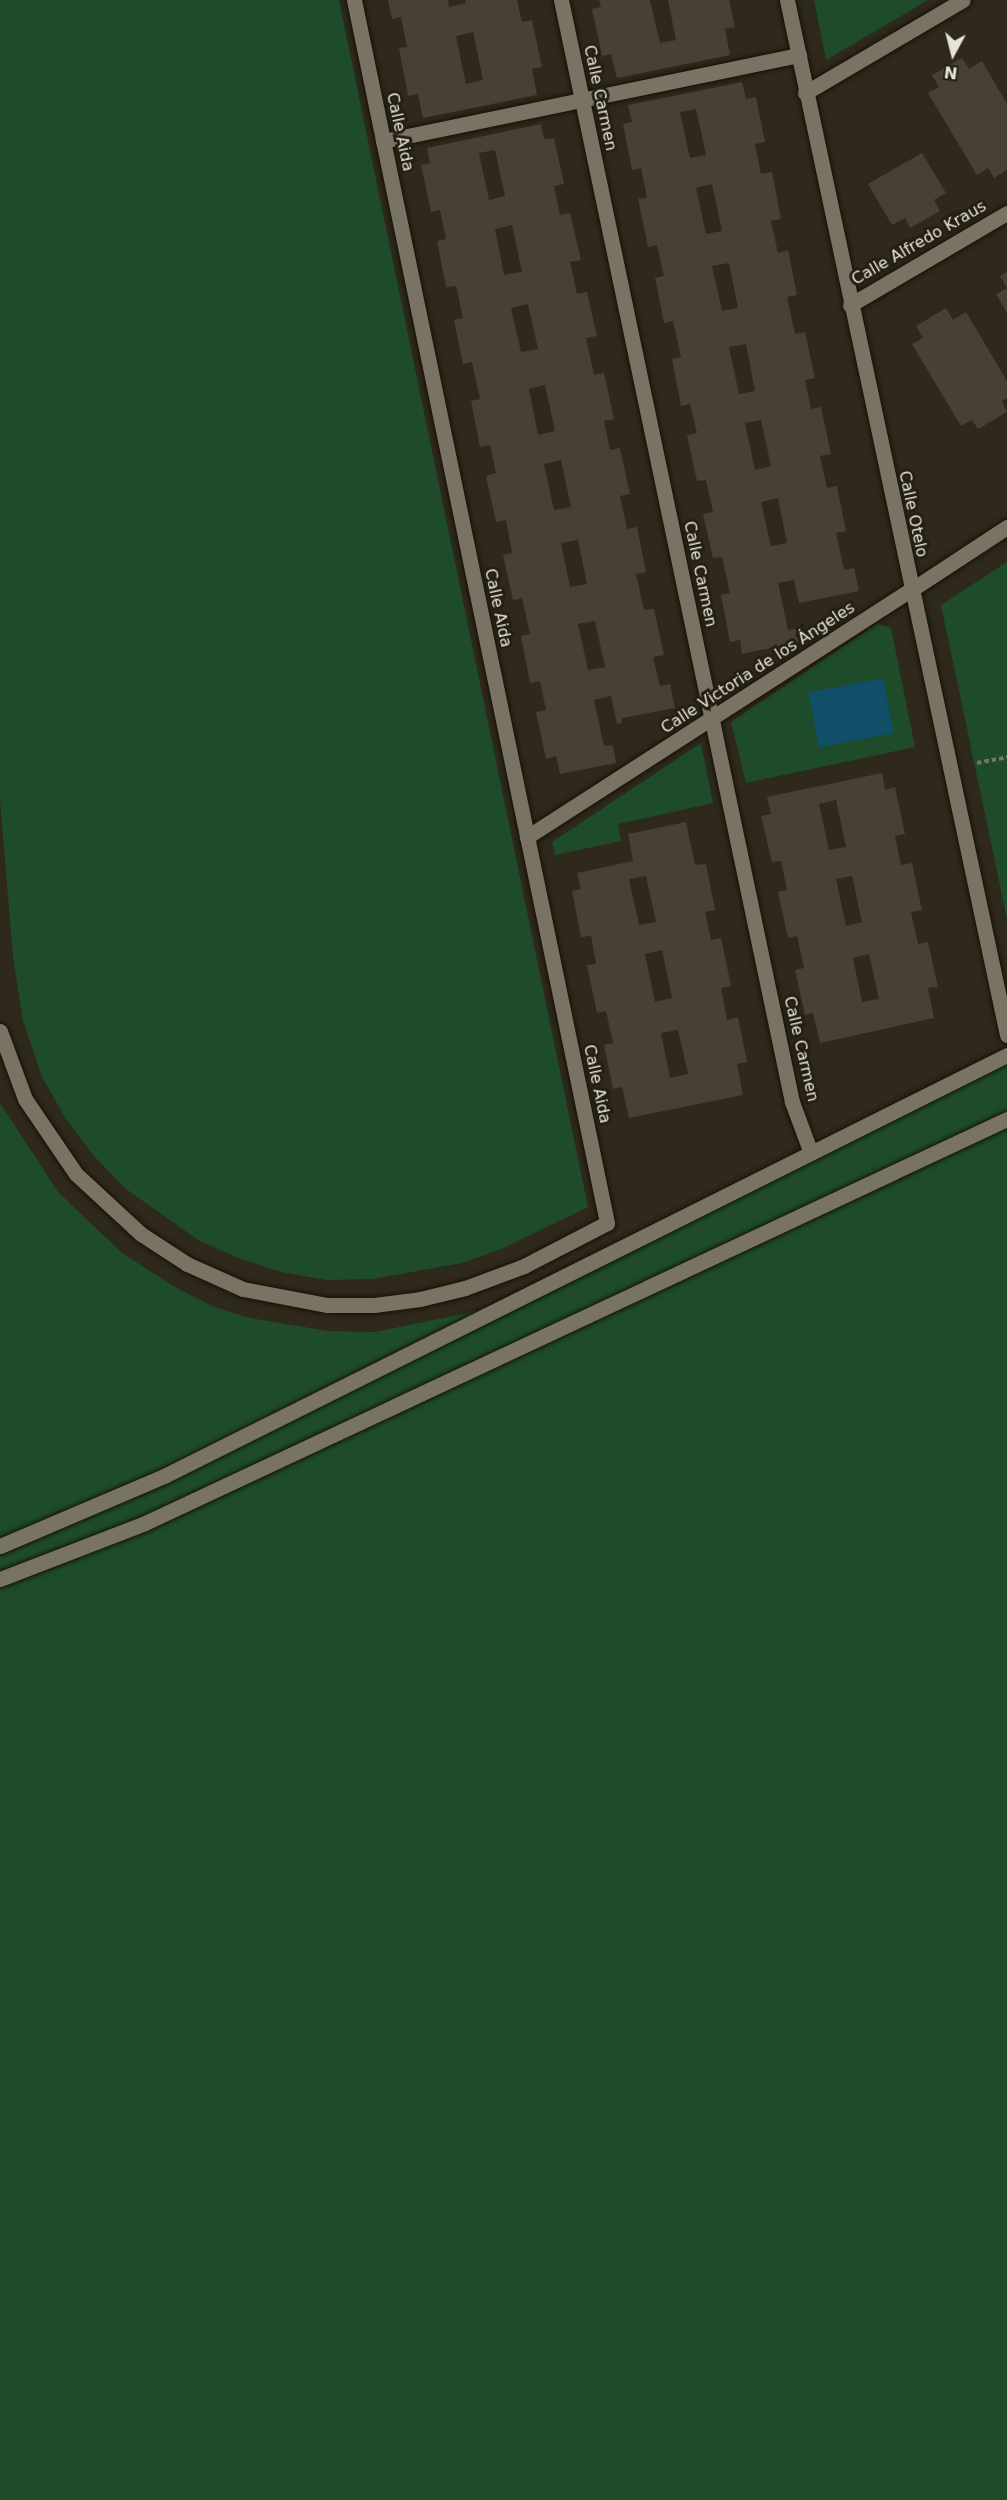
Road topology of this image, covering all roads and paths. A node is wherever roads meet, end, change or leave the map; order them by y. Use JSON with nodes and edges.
{"nodes":[{"id":1,"x":354,"y":0,"type":"edge"},
{"id":2,"x":561,"y":0,"type":"edge"},
{"id":3,"x":787,"y":0,"type":"edge"},
{"id":4,"x":963,"y":0,"type":"edge"},
{"id":5,"x":799,"y":55,"type":"junction"},
{"id":6,"x":806,"y":93,"type":"junction"},
{"id":7,"x":582,"y":100,"type":"junction"},
{"id":8,"x":383,"y":141,"type":"junction"},
{"id":9,"x":1007,"y":213,"type":"edge"},
{"id":10,"x":850,"y":305,"type":"junction"},
{"id":11,"x":1007,"y":527,"type":"edge"},
{"id":12,"x":911,"y":590,"type":"junction"},
{"id":13,"x":713,"y":720,"type":"junction"},
{"id":14,"x":1007,"y":757,"type":"edge"},
{"id":15,"x":970,"y":765,"type":"dead end"},
{"id":16,"x":527,"y":837,"type":"junction"},
{"id":17,"x":0,"y":1031,"type":"edge"},
{"id":18,"x":1007,"y":1035,"type":"edge"},
{"id":19,"x":1007,"y":1055,"type":"edge"},
{"id":20,"x":1007,"y":1119,"type":"edge"},
{"id":21,"x":811,"y":1153,"type":"junction"},
{"id":22,"x":0,"y":1546,"type":"edge"},
{"id":23,"x":0,"y":1579,"type":"edge"}],
"edges":[{"from":1,"to":8,"type":"street","name":"Calle Aida"},
{"from":2,"to":7,"type":"street","name":"Calle Carmen"},
{"from":3,"to":5,"type":"street","name":"Calle Otelo"},
{"from":4,"to":6,"type":"street"},
{"from":5,"to":6,"type":"street","name":"Calle Otelo"},
{"from":5,"to":7,"type":"street"},
{"from":6,"to":10,"type":"street","name":"Calle Otelo"},
{"from":7,"to":8,"type":"street"},
{"from":7,"to":13,"type":"street","name":"Calle Carmen"},
{"from":8,"to":16,"type":"street","name":"Calle Aida"},
{"from":9,"to":10,"type":"street","name":"Calle Alfredo Kraus"},
{"from":10,"to":12,"type":"street","name":"Calle Otelo"},
{"from":11,"to":12,"type":"street","name":"Calle Victoria de los Ángeles"},
{"from":12,"to":13,"type":"street","name":"Calle Victoria de los Ángeles"},
{"from":12,"to":18,"type":"street","name":"Calle Otelo"},
{"from":13,"to":16,"type":"street","name":"Calle Victoria de los Ángeles"},
{"from":13,"to":21,"type":"street","name":"Calle Carmen"},
{"from":14,"to":15,"type":"path"},
{"from":16,"to":17,"type":"street","name":"Calle Aida"},
{"from":19,"to":21,"type":"street"},
{"from":20,"to":23,"type":"street"},
{"from":21,"to":22,"type":"street"}]}
